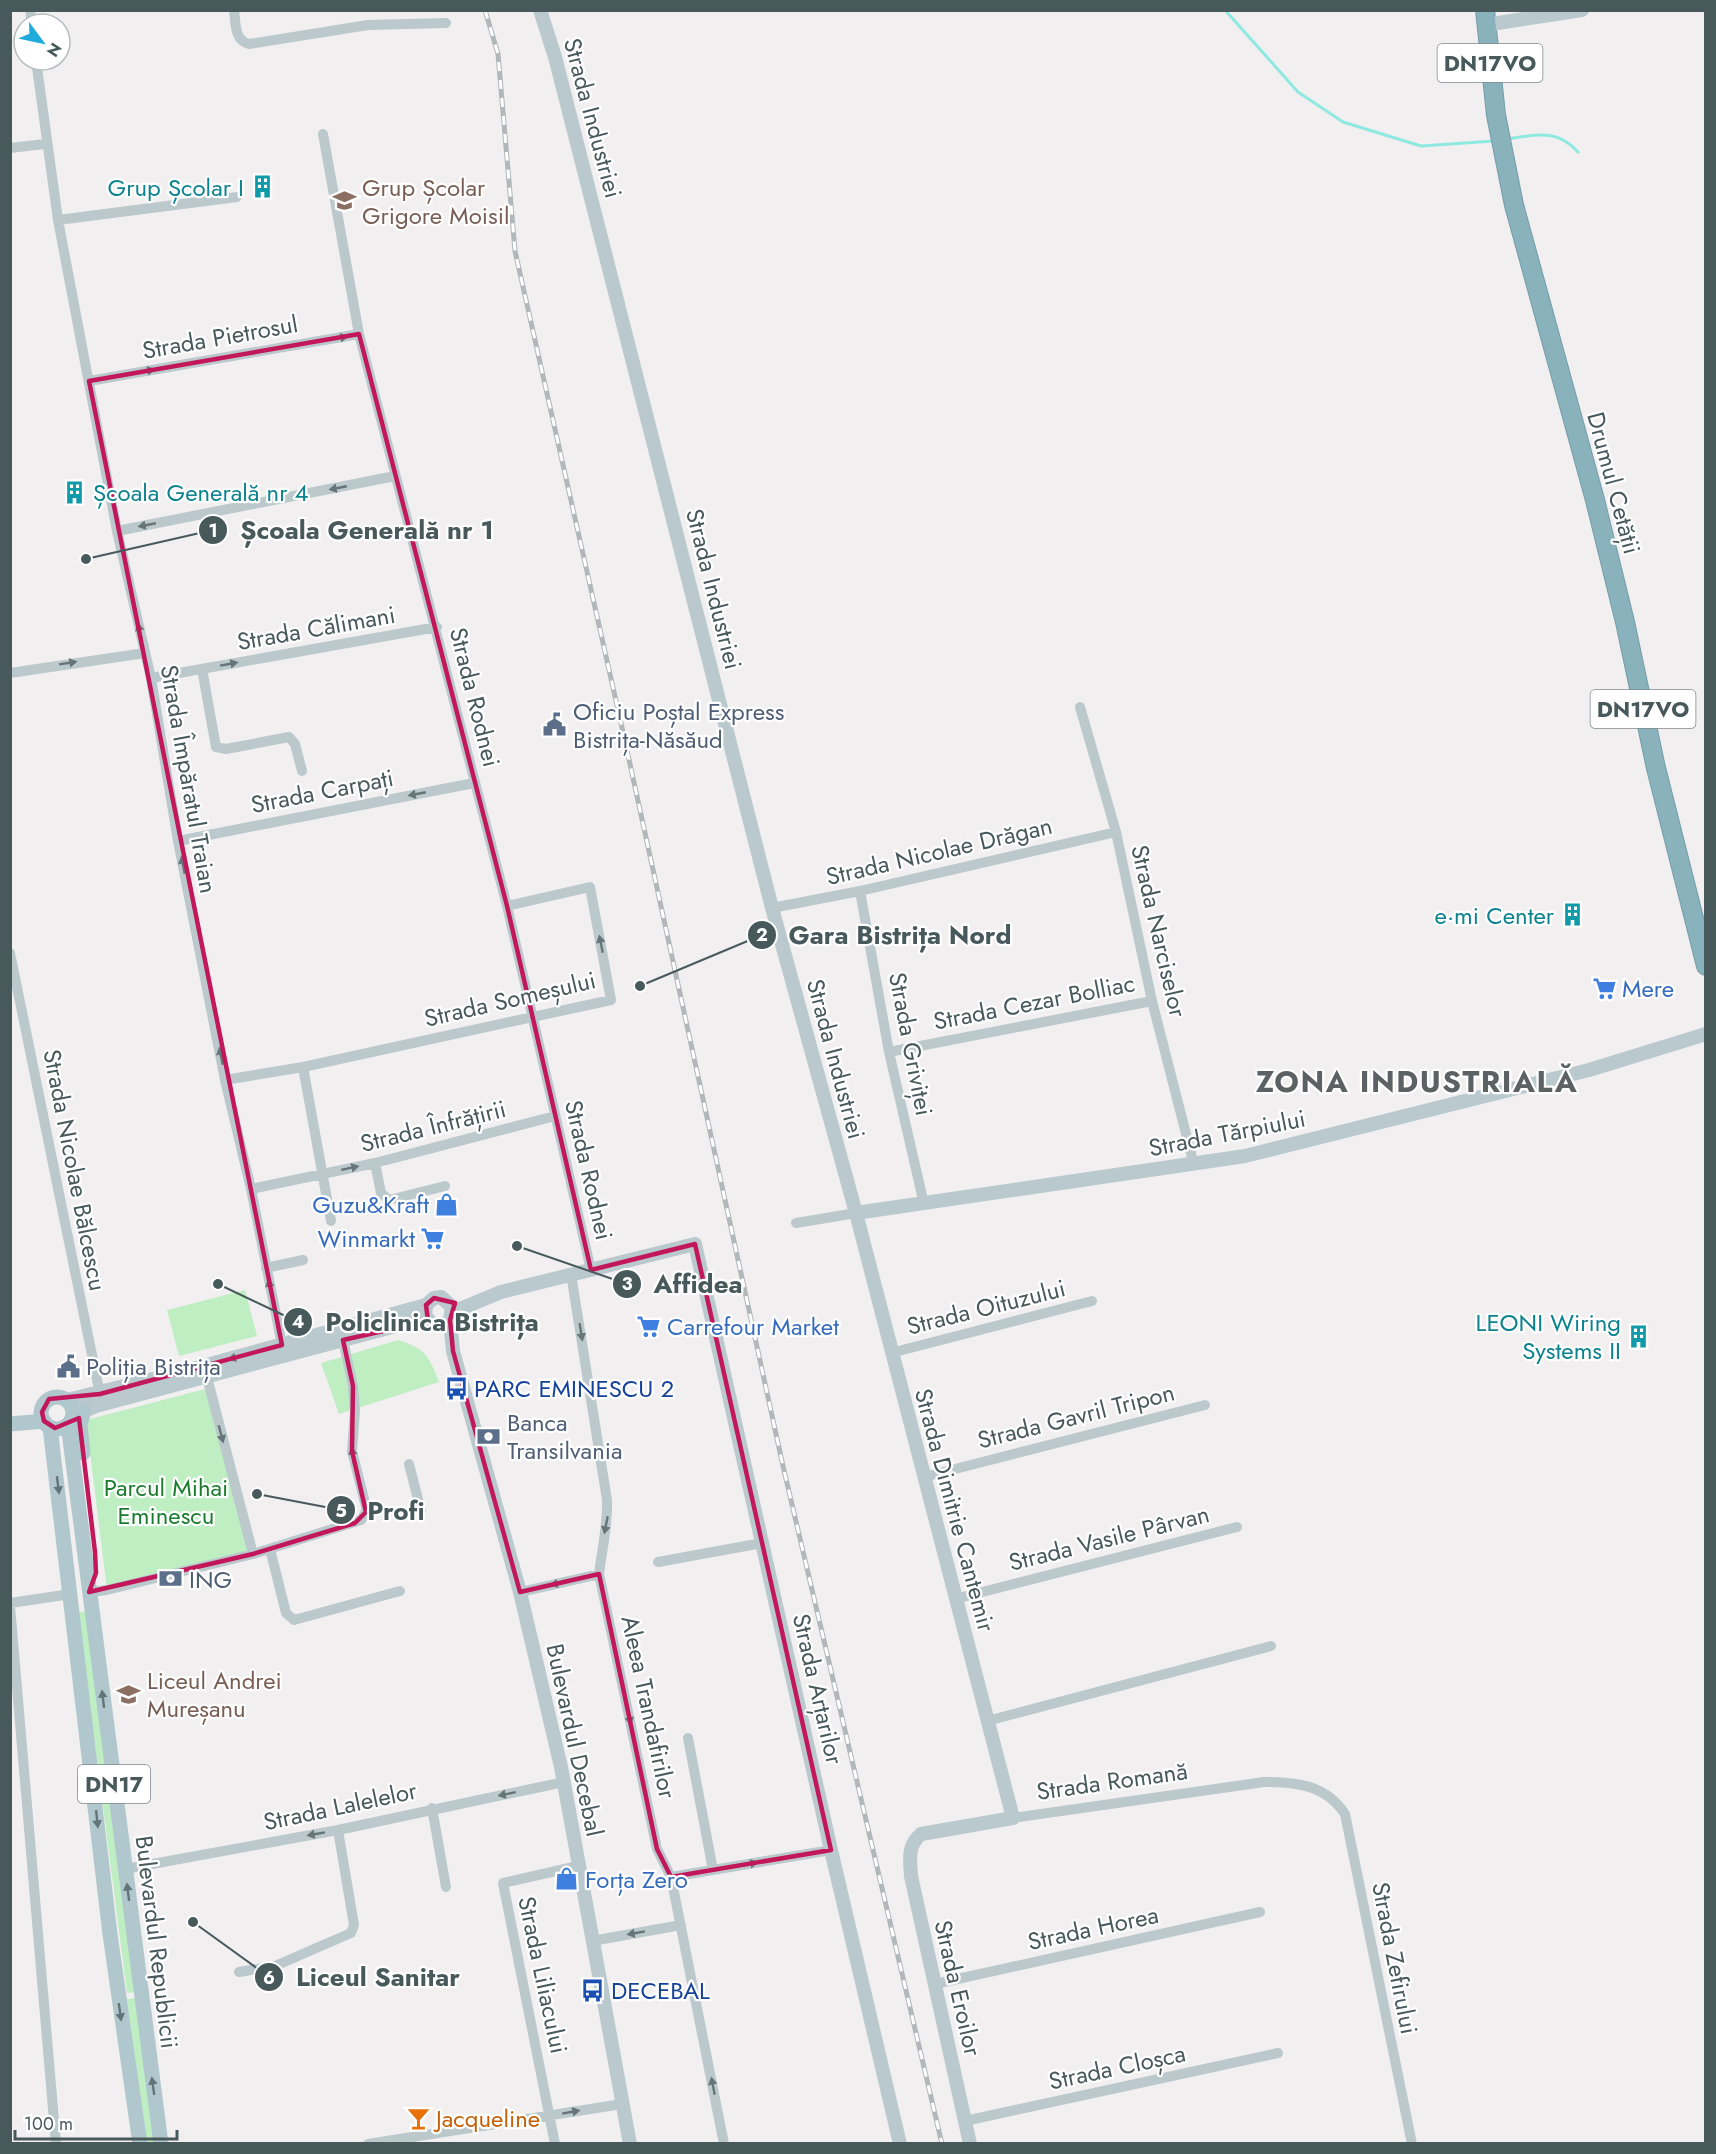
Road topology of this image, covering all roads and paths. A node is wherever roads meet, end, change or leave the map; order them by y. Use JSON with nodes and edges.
{"nodes":[{"id":1,"x":234,"y":10,"type":"edge"},
{"id":2,"x":540,"y":10,"type":"edge"},
{"id":3,"x":1582,"y":10,"type":"edge"},
{"id":4,"x":1485,"y":18,"type":"edge"},
{"id":5,"x":446,"y":23,"type":"dead end"},
{"id":6,"x":37,"y":72,"type":"edge"},
{"id":7,"x":323,"y":134,"type":"dead end"},
{"id":8,"x":45,"y":144,"type":"junction"},
{"id":9,"x":10,"y":148,"type":"edge"},
{"id":10,"x":237,"y":197,"type":"dead end"},
{"id":11,"x":58,"y":220,"type":"junction"},
{"id":12,"x":359,"y":334,"type":"junction"},
{"id":13,"x":89,"y":381,"type":"junction"},
{"id":14,"x":395,"y":476,"type":"junction"},
{"id":15,"x":117,"y":531,"type":"junction"},
{"id":16,"x":437,"y":627,"type":"junction"},
{"id":17,"x":145,"y":653,"type":"junction"},
{"id":18,"x":202,"y":669,"type":"junction"},
{"id":19,"x":10,"y":673,"type":"edge"},
{"id":20,"x":151,"y":678,"type":"junction"},
{"id":21,"x":1080,"y":707,"type":"dead end"},
{"id":22,"x":302,"y":771,"type":"dead end"},
{"id":23,"x":474,"y":783,"type":"junction"},
{"id":24,"x":1116,"y":832,"type":"junction"},
{"id":25,"x":178,"y":841,"type":"junction"},
{"id":26,"x":860,"y":891,"type":"junction"},
{"id":27,"x":507,"y":906,"type":"junction"},
{"id":28,"x":772,"y":908,"type":"junction"},
{"id":29,"x":10,"y":953,"type":"edge"},
{"id":30,"x":1706,"y":966,"type":"edge"},
{"id":31,"x":1152,"y":1000,"type":"junction"},
{"id":32,"x":531,"y":1017,"type":"junction"},
{"id":33,"x":1705,"y":1035,"type":"edge"},
{"id":34,"x":889,"y":1052,"type":"junction"},
{"id":35,"x":303,"y":1067,"type":"junction"},
{"id":36,"x":225,"y":1080,"type":"junction"},
{"id":37,"x":555,"y":1116,"type":"junction"},
{"id":38,"x":375,"y":1163,"type":"junction"},
{"id":39,"x":1194,"y":1165,"type":"junction"},
{"id":40,"x":321,"y":1174,"type":"junction"},
{"id":41,"x":445,"y":1186,"type":"dead end"},
{"id":42,"x":251,"y":1188,"type":"junction"},
{"id":43,"x":924,"y":1204,"type":"junction"},
{"id":44,"x":856,"y":1213,"type":"junction"},
{"id":45,"x":331,"y":1221,"type":"dead end"},
{"id":46,"x":796,"y":1223,"type":"dead end"},
{"id":47,"x":303,"y":1260,"type":"dead end"},
{"id":48,"x":266,"y":1268,"type":"junction"},
{"id":49,"x":591,"y":1270,"type":"junction"},
{"id":50,"x":571,"y":1274,"type":"junction"},
{"id":51,"x":1092,"y":1301,"type":"dead end"},
{"id":52,"x":426,"y":1305,"type":"junction"},
{"id":53,"x":443,"y":1316,"type":"junction"},
{"id":54,"x":343,"y":1340,"type":"junction"},
{"id":55,"x":282,"y":1345,"type":"junction"},
{"id":56,"x":891,"y":1353,"type":"junction"},
{"id":57,"x":207,"y":1377,"type":"junction"},
{"id":58,"x":100,"y":1394,"type":"junction"},
{"id":59,"x":68,"y":1400,"type":"junction"},
{"id":60,"x":1205,"y":1406,"type":"dead end"},
{"id":61,"x":75,"y":1417,"type":"junction"},
{"id":62,"x":45,"y":1420,"type":"junction"},
{"id":63,"x":14,"y":1423,"type":"edge"},
{"id":64,"x":409,"y":1464,"type":"dead end"},
{"id":65,"x":924,"y":1477,"type":"junction"},
{"id":66,"x":421,"y":1511,"type":"dead end"},
{"id":67,"x":1237,"y":1527,"type":"dead end"},
{"id":68,"x":762,"y":1543,"type":"junction"},
{"id":69,"x":270,"y":1549,"type":"junction"},
{"id":70,"x":253,"y":1554,"type":"junction"},
{"id":71,"x":658,"y":1562,"type":"dead end"},
{"id":72,"x":599,"y":1574,"type":"junction"},
{"id":73,"x":400,"y":1591,"type":"dead end"},
{"id":74,"x":89,"y":1592,"type":"junction"},
{"id":75,"x":520,"y":1592,"type":"junction"},
{"id":76,"x":71,"y":1594,"type":"junction"},
{"id":77,"x":955,"y":1599,"type":"junction"},
{"id":78,"x":10,"y":1605,"type":"edge"},
{"id":79,"x":1271,"y":1646,"type":"dead end"},
{"id":80,"x":987,"y":1721,"type":"junction"},
{"id":81,"x":688,"y":1738,"type":"dead end"},
{"id":82,"x":564,"y":1782,"type":"junction"},
{"id":83,"x":1321,"y":1790,"type":"joint"},
{"id":84,"x":432,"y":1808,"type":"junction"},
{"id":85,"x":1013,"y":1818,"type":"junction"},
{"id":86,"x":338,"y":1830,"type":"junction"},
{"id":87,"x":913,"y":1841,"type":"joint"},
{"id":88,"x":831,"y":1850,"type":"junction"},
{"id":89,"x":578,"y":1866,"type":"junction"},
{"id":90,"x":125,"y":1869,"type":"junction"},
{"id":91,"x":713,"y":1870,"type":"junction"},
{"id":92,"x":671,"y":1877,"type":"junction"},
{"id":93,"x":446,"y":1887,"type":"dead end"},
{"id":94,"x":1260,"y":1912,"type":"dead end"},
{"id":95,"x":681,"y":1926,"type":"junction"},
{"id":96,"x":592,"y":1941,"type":"junction"},
{"id":97,"x":239,"y":1972,"type":"dead end"},
{"id":98,"x":935,"y":1984,"type":"junction"},
{"id":99,"x":1278,"y":2053,"type":"dead end"},
{"id":100,"x":622,"y":2104,"type":"junction"},
{"id":101,"x":550,"y":2115,"type":"junction"},
{"id":102,"x":965,"y":2121,"type":"junction"},
{"id":103,"x":56,"y":2144,"type":"edge"},
{"id":104,"x":140,"y":2144,"type":"edge"},
{"id":105,"x":161,"y":2144,"type":"edge"},
{"id":106,"x":368,"y":2144,"type":"edge"},
{"id":107,"x":555,"y":2144,"type":"edge"},
{"id":108,"x":630,"y":2144,"type":"edge"},
{"id":109,"x":724,"y":2144,"type":"edge"},
{"id":110,"x":900,"y":2144,"type":"edge"},
{"id":111,"x":970,"y":2144,"type":"edge"},
{"id":112,"x":1412,"y":2144,"type":"edge"}],
"edges":[{"from":1,"to":5,"type":"street"},
{"from":2,"to":28,"type":"street","name":"Strada Industriei"},
{"from":3,"to":4,"type":"street"},
{"from":4,"to":30,"type":"highway","name":"Drumul Cetății","number":"DN17VO"},
{"from":6,"to":8,"type":"street","name":"Strada Împăratul Traian"},
{"from":7,"to":12,"type":"street","name":"Strada Rodnei"},
{"from":8,"to":9,"type":"street"},
{"from":8,"to":11,"type":"street","name":"Strada Împăratul Traian"},
{"from":10,"to":11,"type":"street"},
{"from":11,"to":13,"type":"street","name":"Strada Împăratul Traian"},
{"from":13,"to":12,"type":"street","name":"Strada Pietrosul","one_way":true},
{"from":12,"to":14,"type":"street","name":"Strada Rodnei"},
{"from":13,"to":15,"type":"street","name":"Strada Împăratul Traian"},
{"from":14,"to":15,"type":"street","one_way":true},
{"from":14,"to":16,"type":"street","name":"Strada Rodnei"},
{"from":17,"to":15,"type":"street","name":"Strada Împăratul Traian","one_way":true},
{"from":18,"to":16,"type":"street","name":"Strada Călimani","one_way":true},
{"from":16,"to":23,"type":"street","name":"Strada Rodnei"},
{"from":19,"to":17,"type":"street","one_way":true},
{"from":17,"to":20,"type":"street","name":"Strada Împăratul Traian"},
{"from":18,"to":20,"type":"street","name":"Strada Călimani"},
{"from":18,"to":22,"type":"street"},
{"from":20,"to":25,"type":"street","name":"Strada Împăratul Traian"},
{"from":21,"to":24,"type":"street","name":"Strada Narciselor"},
{"from":23,"to":25,"type":"street","name":"Strada Carpați","one_way":true},
{"from":23,"to":27,"type":"street","name":"Strada Rodnei"},
{"from":24,"to":26,"type":"street","name":"Strada Nicolae Drăgan"},
{"from":24,"to":31,"type":"street","name":"Strada Narciselor"},
{"from":36,"to":25,"type":"street","name":"Strada Împăratul Traian","one_way":true},
{"from":26,"to":28,"type":"street","name":"Strada Nicolae Drăgan"},
{"from":26,"to":34,"type":"street","name":"Strada Griviței"},
{"from":27,"to":32,"type":"street","name":"Strada Rodnei"},
{"from":32,"to":27,"type":"street","name":"Strada Someșului","one_way":true},
{"from":28,"to":44,"type":"street","name":"Strada Industriei"},
{"from":29,"to":58,"type":"street","name":"Strada Nicolae Bălcescu"},
{"from":31,"to":34,"type":"street","name":"Strada Cezar Bolliac"},
{"from":31,"to":39,"type":"street","name":"Strada Narciselor"},
{"from":32,"to":35,"type":"street","name":"Strada Someșului"},
{"from":32,"to":37,"type":"street","name":"Strada Rodnei"},
{"from":33,"to":39,"type":"street","name":"Strada Tărpiului"},
{"from":34,"to":43,"type":"street","name":"Strada Griviței"},
{"from":35,"to":36,"type":"street","name":"Strada Someșului"},
{"from":35,"to":40,"type":"street"},
{"from":36,"to":42,"type":"street","name":"Strada Împăratul Traian"},
{"from":37,"to":38,"type":"street","name":"Strada Înfrățirii"},
{"from":37,"to":49,"type":"street","name":"Strada Rodnei"},
{"from":40,"to":38,"type":"street","name":"Strada Înfrățirii","one_way":true},
{"from":38,"to":41,"type":"street"},
{"from":39,"to":43,"type":"street","name":"Strada Tărpiului"},
{"from":40,"to":42,"type":"street","name":"Strada Înfrățirii"},
{"from":40,"to":45,"type":"street"},
{"from":42,"to":48,"type":"street","name":"Strada Împăratul Traian"},
{"from":43,"to":44,"type":"street","name":"Strada Tărpiului"},
{"from":44,"to":46,"type":"street"},
{"from":44,"to":56,"type":"street","name":"Strada Dimitrie Cantemir"},
{"from":47,"to":48,"type":"street"},
{"from":55,"to":48,"type":"street","name":"Strada Împăratul Traian","one_way":true},
{"from":49,"to":50,"type":"street"},
{"from":49,"to":68,"type":"street","name":"Strada Arțarilor"},
{"from":50,"to":53,"type":"street"},
{"from":50,"to":72,"type":"street","name":"Aleea Trandafirilor","one_way":true},
{"from":51,"to":56,"type":"street","name":"Strada Oituzului"},
{"from":52,"to":53,"type":"street","name":"Bulevardul Decebal"},
{"from":52,"to":53,"type":"street"},
{"from":52,"to":55,"type":"street"},
{"from":53,"to":54,"type":"street"},
{"from":53,"to":75,"type":"street","name":"Bulevardul Decebal"},
{"from":54,"to":57,"type":"street"},
{"from":69,"to":54,"type":"street","one_way":true},
{"from":55,"to":58,"type":"street","one_way":true},
{"from":56,"to":65,"type":"street","name":"Strada Dimitrie Cantemir"},
{"from":57,"to":61,"type":"street"},
{"from":57,"to":70,"type":"street","one_way":true},
{"from":58,"to":59,"type":"street"},
{"from":59,"to":61,"type":"main road"},
{"from":59,"to":62,"type":"main road"},
{"from":60,"to":65,"type":"street","name":"Strada Gavril Tripon"},
{"from":61,"to":62,"type":"main road"},
{"from":61,"to":74,"type":"main road","name":"Bulevardul Republicii","number":"DN17"},
{"from":61,"to":74,"type":"main road"},
{"from":62,"to":63,"type":"main road"},
{"from":62,"to":76,"type":"main road","name":"Bulevardul Republicii","number":"DN17","one_way":true},
{"from":64,"to":66,"type":"street"},
{"from":65,"to":77,"type":"street","name":"Strada Dimitrie Cantemir"},
{"from":67,"to":77,"type":"street","name":"Strada Vasile Pârvan"},
{"from":68,"to":71,"type":"street"},
{"from":68,"to":88,"type":"street","name":"Strada Arțarilor"},
{"from":69,"to":70,"type":"street"},
{"from":69,"to":73,"type":"street"},
{"from":70,"to":74,"type":"street"},
{"from":72,"to":75,"type":"street","one_way":true},
{"from":72,"to":92,"type":"street","name":"Aleea Trandafirilor","one_way":true},
{"from":90,"to":74,"type":"main road","name":"Bulevardul Republicii","number":"DN17","one_way":true},
{"from":75,"to":82,"type":"street","name":"Bulevardul Decebal"},
{"from":76,"to":78,"type":"street"},
{"from":76,"to":104,"type":"main road","name":"Bulevardul Republicii","number":"DN17","one_way":true},
{"from":77,"to":80,"type":"street","name":"Strada Dimitrie Cantemir"},
{"from":78,"to":103,"type":"street"},
{"from":79,"to":80,"type":"street"},
{"from":80,"to":85,"type":"street","name":"Strada Dimitrie Cantemir"},
{"from":81,"to":91,"type":"street"},
{"from":82,"to":84,"type":"street","name":"Strada Lalelelor","one_way":true},
{"from":82,"to":89,"type":"street","name":"Bulevardul Decebal"},
{"from":83,"to":85,"type":"street","name":"Strada Romană"},
{"from":83,"to":112,"type":"street","name":"Strada Zefirului"},
{"from":84,"to":86,"type":"street","name":"Strada Lalelelor"},
{"from":84,"to":93,"type":"street"},
{"from":85,"to":87,"type":"street","name":"Strada Romană"},
{"from":86,"to":90,"type":"street","name":"Strada Lalelelor","one_way":true},
{"from":86,"to":97,"type":"street"},
{"from":87,"to":98,"type":"street","name":"Strada Eroilor"},
{"from":91,"to":88,"type":"street","one_way":true},
{"from":88,"to":110,"type":"street","name":"Strada Arțarilor"},
{"from":89,"to":96,"type":"street","name":"Bulevardul Decebal"},
{"from":89,"to":101,"type":"street","name":"Strada Liliacului"},
{"from":105,"to":90,"type":"main road","name":"Bulevardul Republicii","number":"DN17","one_way":true},
{"from":91,"to":92,"type":"street"},
{"from":92,"to":95,"type":"street","name":"Aleea Trandafirilor"},
{"from":94,"to":98,"type":"street","name":"Strada Horea"},
{"from":95,"to":96,"type":"street","one_way":true},
{"from":109,"to":95,"type":"street","name":"Aleea Trandafirilor","one_way":true},
{"from":96,"to":100,"type":"street","name":"Bulevardul Decebal"},
{"from":98,"to":102,"type":"street","name":"Strada Eroilor"},
{"from":99,"to":102,"type":"street","name":"Strada Cloșca"},
{"from":101,"to":100,"type":"street","one_way":true},
{"from":100,"to":108,"type":"street","name":"Bulevardul Decebal"},
{"from":101,"to":106,"type":"street"},
{"from":101,"to":107,"type":"street"},
{"from":102,"to":111,"type":"street","name":"Strada Eroilor"}]}
